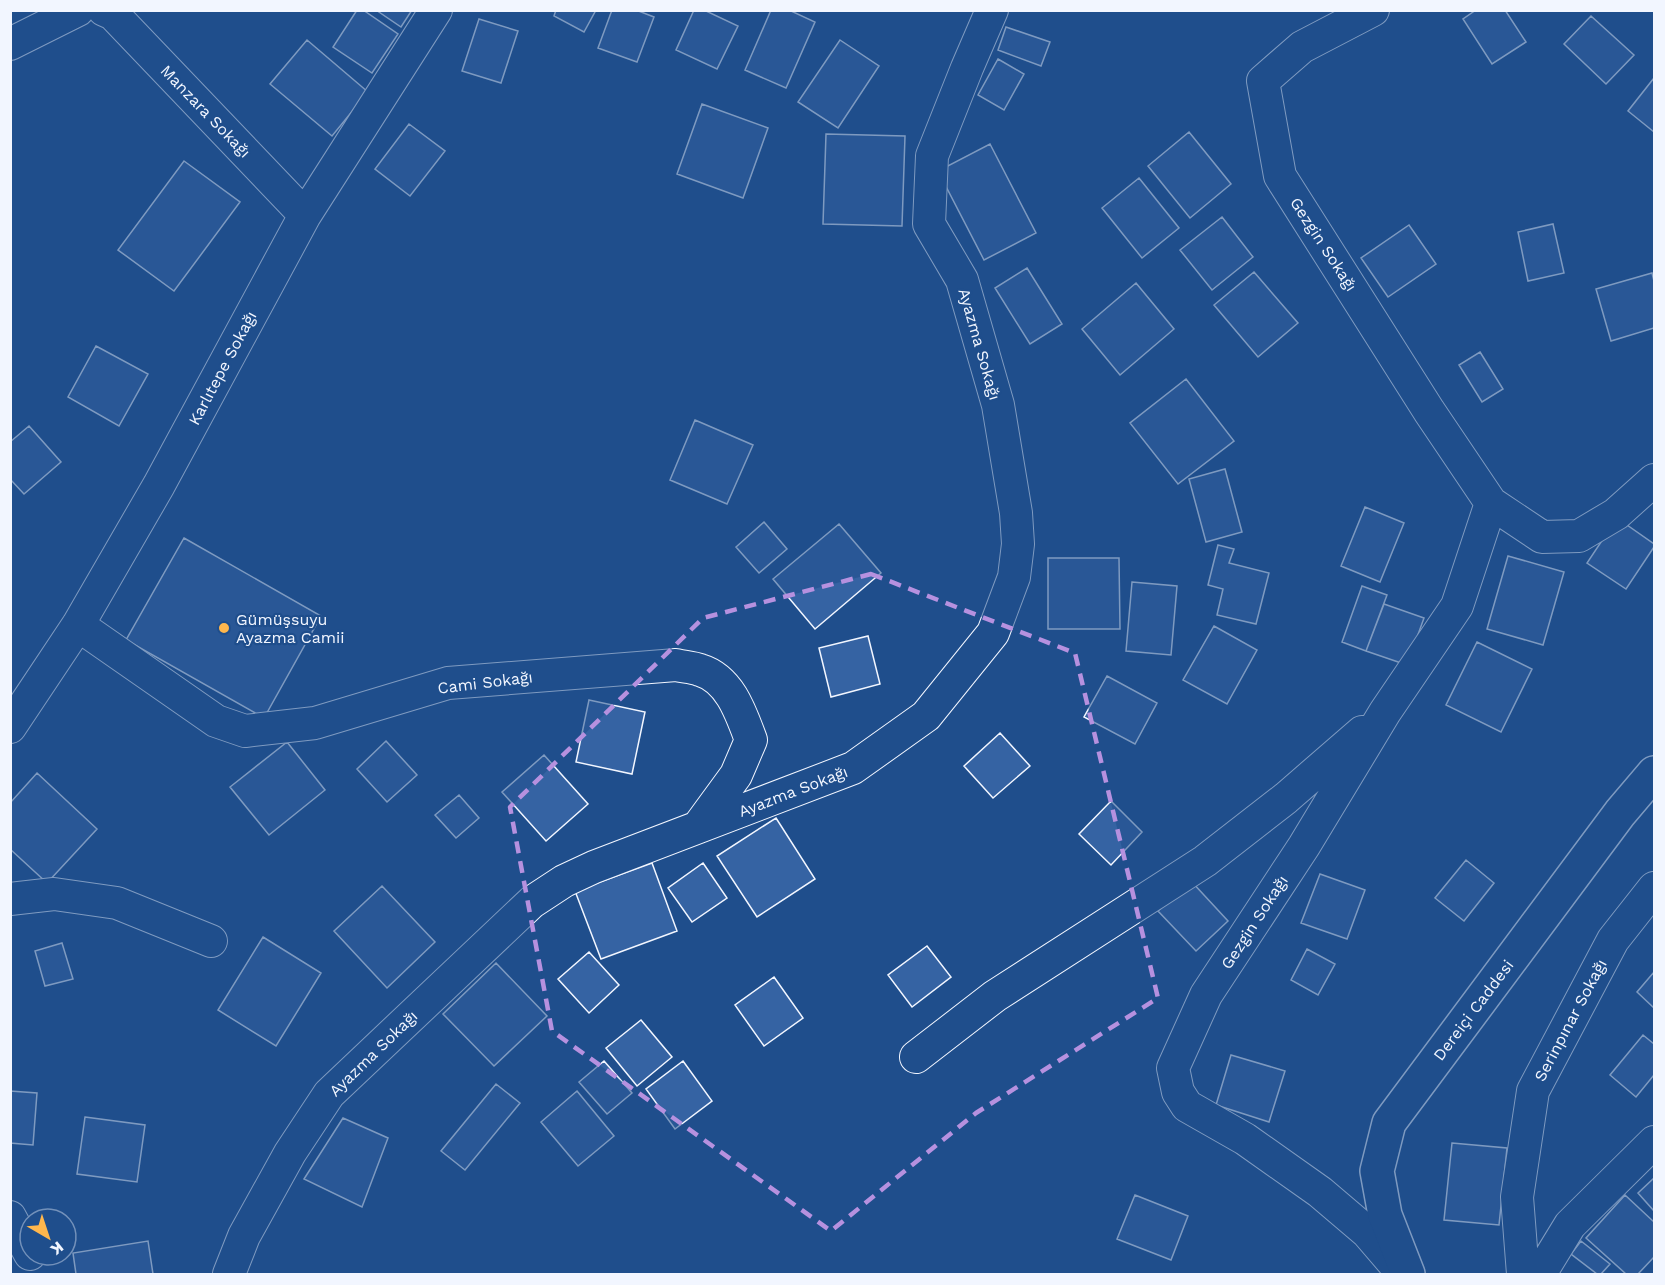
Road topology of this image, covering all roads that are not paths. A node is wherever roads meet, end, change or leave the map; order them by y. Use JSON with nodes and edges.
{"nodes":[{"id":1,"x":78,"y":10,"type":"edge"},
{"id":2,"x":436,"y":10,"type":"edge"},
{"id":3,"x":992,"y":10,"type":"edge"},
{"id":4,"x":1335,"y":10,"type":"edge"},
{"id":5,"x":1372,"y":10,"type":"edge"},
{"id":6,"x":110,"y":12,"type":"edge"},
{"id":7,"x":10,"y":44,"type":"edge"},
{"id":8,"x":1302,"y":47,"type":"junction"},
{"id":9,"x":305,"y":216,"type":"junction"},
{"id":10,"x":1654,"y":480,"type":"edge"},
{"id":11,"x":1491,"y":503,"type":"junction"},
{"id":12,"x":78,"y":626,"type":"junction"},
{"id":13,"x":1385,"y":712,"type":"junction"},
{"id":14,"x":10,"y":727,"type":"edge"},
{"id":15,"x":1654,"y":773,"type":"edge"},
{"id":16,"x":698,"y":827,"type":"junction"},
{"id":17,"x":1654,"y":888,"type":"edge"},
{"id":18,"x":10,"y":898,"type":"edge"},
{"id":19,"x":211,"y":941,"type":"dead end"},
{"id":20,"x":916,"y":1057,"type":"dead end"},
{"id":21,"x":1654,"y":1142,"type":"edge"},
{"id":22,"x":10,"y":1217,"type":"edge"},
{"id":23,"x":18,"y":1232,"type":"edge"},
{"id":24,"x":229,"y":1275,"type":"edge"},
{"id":25,"x":1403,"y":1275,"type":"edge"},
{"id":26,"x":1408,"y":1275,"type":"edge"},
{"id":27,"x":1522,"y":1275,"type":"edge"},
{"id":28,"x":1540,"y":1275,"type":"edge"}],
"edges":[{"from":1,"to":7,"type":"street"},
{"from":2,"to":9,"type":"street","name":"Karlıtepe Sokağı"},
{"from":3,"to":16,"type":"street","name":"Ayazma Sokağı"},
{"from":4,"to":8,"type":"street"},
{"from":5,"to":8,"type":"street","name":"Gezgin Sokağı"},
{"from":6,"to":9,"type":"street","name":"Manzara Sokağı"},
{"from":8,"to":11,"type":"street","name":"Gezgin Sokağı"},
{"from":9,"to":12,"type":"street","name":"Karlıtepe Sokağı"},
{"from":10,"to":11,"type":"street","name":"Gezgin Sokağı"},
{"from":11,"to":13,"type":"street","name":"Gezgin Sokağı"},
{"from":12,"to":14,"type":"street","name":"Karlıtepe Sokağı"},
{"from":12,"to":16,"type":"street","name":"Cami Sokağı"},
{"from":13,"to":20,"type":"street"},
{"from":13,"to":25,"type":"street","name":"Gezgin Sokağı"},
{"from":15,"to":26,"type":"street","name":"Dereiçi Caddesi"},
{"from":16,"to":24,"type":"street","name":"Ayazma Sokağı"},
{"from":17,"to":27,"type":"street","name":"Serinpınar Sokağı"},
{"from":18,"to":19,"type":"street"},
{"from":21,"to":28,"type":"street"},
{"from":22,"to":23,"type":"street"}]}
